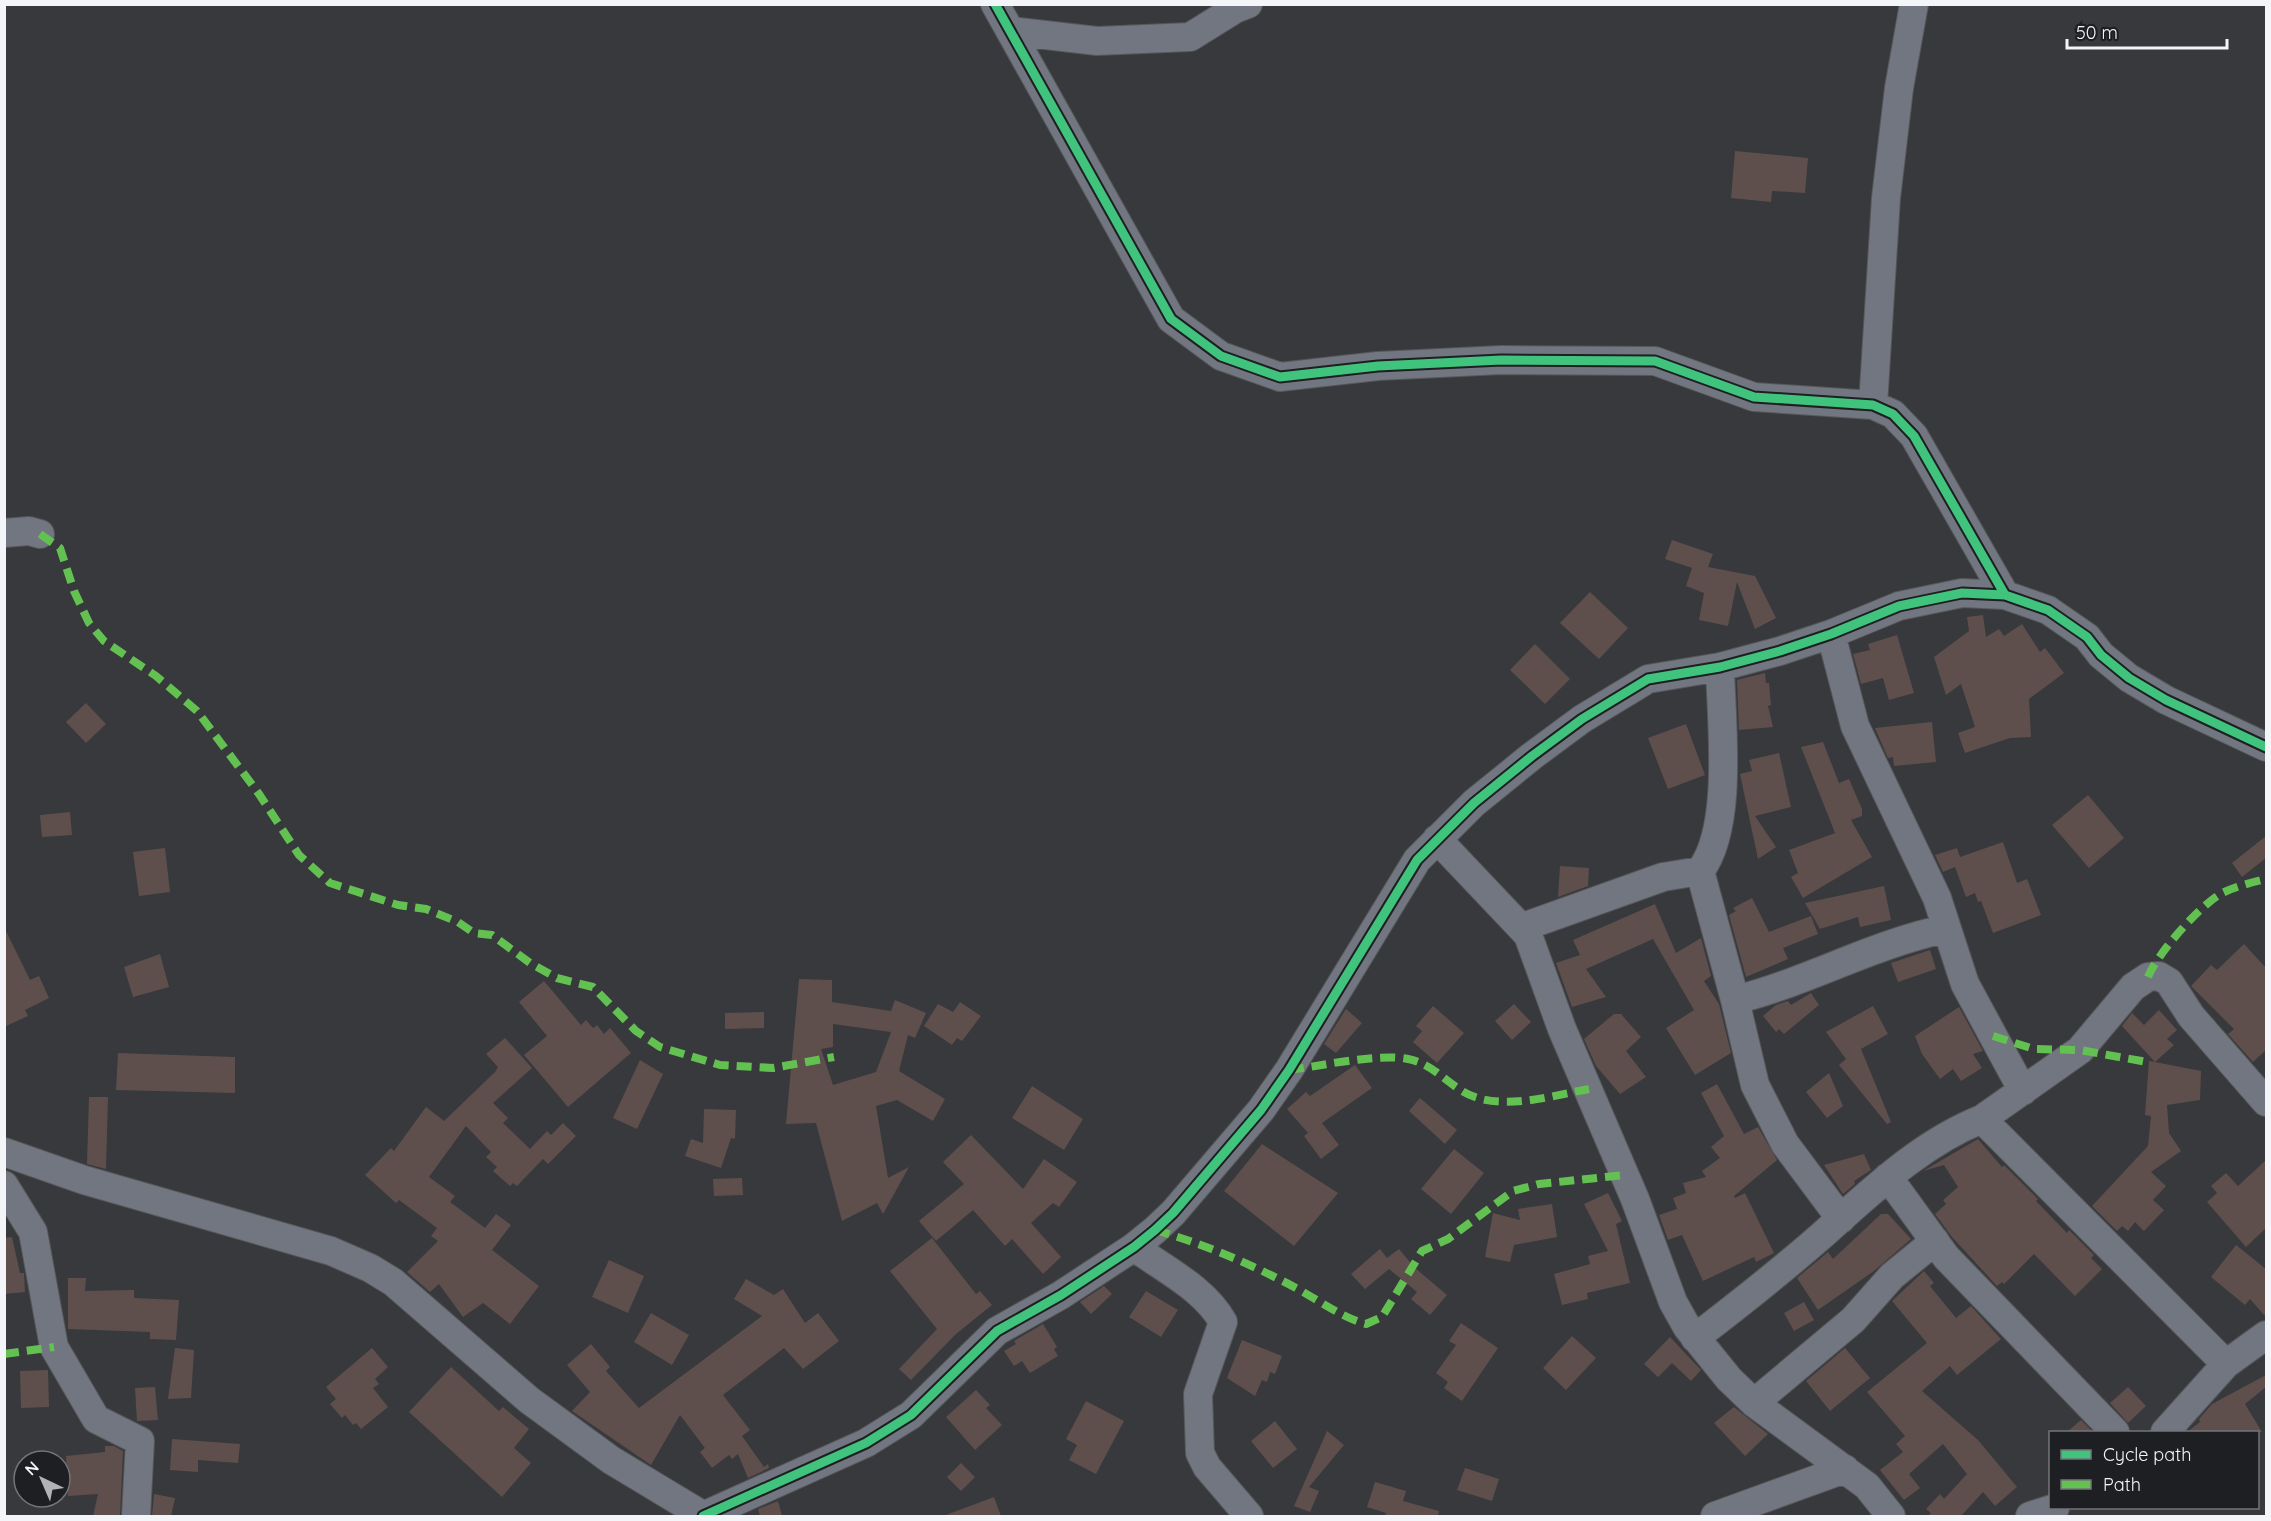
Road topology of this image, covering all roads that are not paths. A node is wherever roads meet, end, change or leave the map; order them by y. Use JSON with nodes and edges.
{"nodes":[{"id":1,"x":995,"y":4,"type":"edge"},
{"id":2,"x":1248,"y":4,"type":"edge"},
{"id":3,"x":1914,"y":4,"type":"edge"},
{"id":4,"x":1011,"y":31,"type":"junction"},
{"id":5,"x":1873,"y":405,"type":"junction"},
{"id":6,"x":4,"y":533,"type":"edge"},
{"id":7,"x":40,"y":534,"type":"dead end"},
{"id":8,"x":2005,"y":595,"type":"junction"},
{"id":9,"x":1832,"y":634,"type":"junction"},
{"id":10,"x":1720,"y":667,"type":"junction"},
{"id":11,"x":2266,"y":747,"type":"edge"},
{"id":12,"x":1437,"y":839,"type":"junction"},
{"id":13,"x":1700,"y":871,"type":"junction"},
{"id":14,"x":1523,"y":927,"type":"junction"},
{"id":15,"x":1945,"y":929,"type":"junction"},
{"id":16,"x":1735,"y":1000,"type":"junction"},
{"id":17,"x":2023,"y":1091,"type":"junction"},
{"id":18,"x":2266,"y":1102,"type":"edge"},
{"id":19,"x":1983,"y":1119,"type":"junction"},
{"id":20,"x":4,"y":1152,"type":"edge"},
{"id":21,"x":1888,"y":1178,"type":"junction"},
{"id":22,"x":4,"y":1185,"type":"edge"},
{"id":23,"x":1841,"y":1219,"type":"junction"},
{"id":24,"x":1935,"y":1240,"type":"junction"},
{"id":25,"x":1134,"y":1247,"type":"junction"},
{"id":26,"x":2266,"y":1335,"type":"edge"},
{"id":27,"x":1695,"y":1338,"type":"junction"},
{"id":28,"x":2226,"y":1364,"type":"junction"},
{"id":29,"x":1754,"y":1403,"type":"junction"},
{"id":30,"x":2114,"y":1431,"type":"edge"},
{"id":31,"x":2166,"y":1431,"type":"edge"},
{"id":32,"x":1845,"y":1469,"type":"junction"},
{"id":33,"x":2052,"y":1509,"type":"edge"},
{"id":34,"x":135,"y":1516,"type":"edge"},
{"id":35,"x":704,"y":1516,"type":"edge"},
{"id":36,"x":1249,"y":1516,"type":"edge"},
{"id":37,"x":1715,"y":1516,"type":"edge"},
{"id":38,"x":1891,"y":1516,"type":"edge"},
{"id":39,"x":2030,"y":1516,"type":"edge"}],
"edges":[{"from":1,"to":4,"type":"street"},
{"from":2,"to":4,"type":"street"},
{"from":3,"to":5,"type":"street"},
{"from":4,"to":5,"type":"street"},
{"from":5,"to":8,"type":"street"},
{"from":6,"to":7,"type":"street"},
{"from":8,"to":9,"type":"street"},
{"from":8,"to":11,"type":"street"},
{"from":9,"to":10,"type":"street"},
{"from":9,"to":15,"type":"street"},
{"from":10,"to":12,"type":"street"},
{"from":10,"to":13,"type":"street"},
{"from":12,"to":14,"type":"street"},
{"from":12,"to":25,"type":"street"},
{"from":13,"to":14,"type":"street"},
{"from":13,"to":16,"type":"street"},
{"from":14,"to":27,"type":"street"},
{"from":15,"to":16,"type":"street"},
{"from":15,"to":17,"type":"street"},
{"from":16,"to":23,"type":"street"},
{"from":17,"to":18,"type":"street"},
{"from":17,"to":19,"type":"street"},
{"from":19,"to":21,"type":"street"},
{"from":19,"to":28,"type":"street"},
{"from":20,"to":35,"type":"street"},
{"from":21,"to":23,"type":"street"},
{"from":21,"to":24,"type":"street"},
{"from":22,"to":34,"type":"street"},
{"from":23,"to":27,"type":"street"},
{"from":24,"to":29,"type":"street"},
{"from":24,"to":30,"type":"street"},
{"from":25,"to":35,"type":"street"},
{"from":25,"to":36,"type":"street"},
{"from":26,"to":28,"type":"street"},
{"from":27,"to":29,"type":"street"},
{"from":28,"to":31,"type":"street"},
{"from":29,"to":32,"type":"street"},
{"from":32,"to":37,"type":"street"},
{"from":32,"to":38,"type":"street"},
{"from":33,"to":39,"type":"street"}]}
